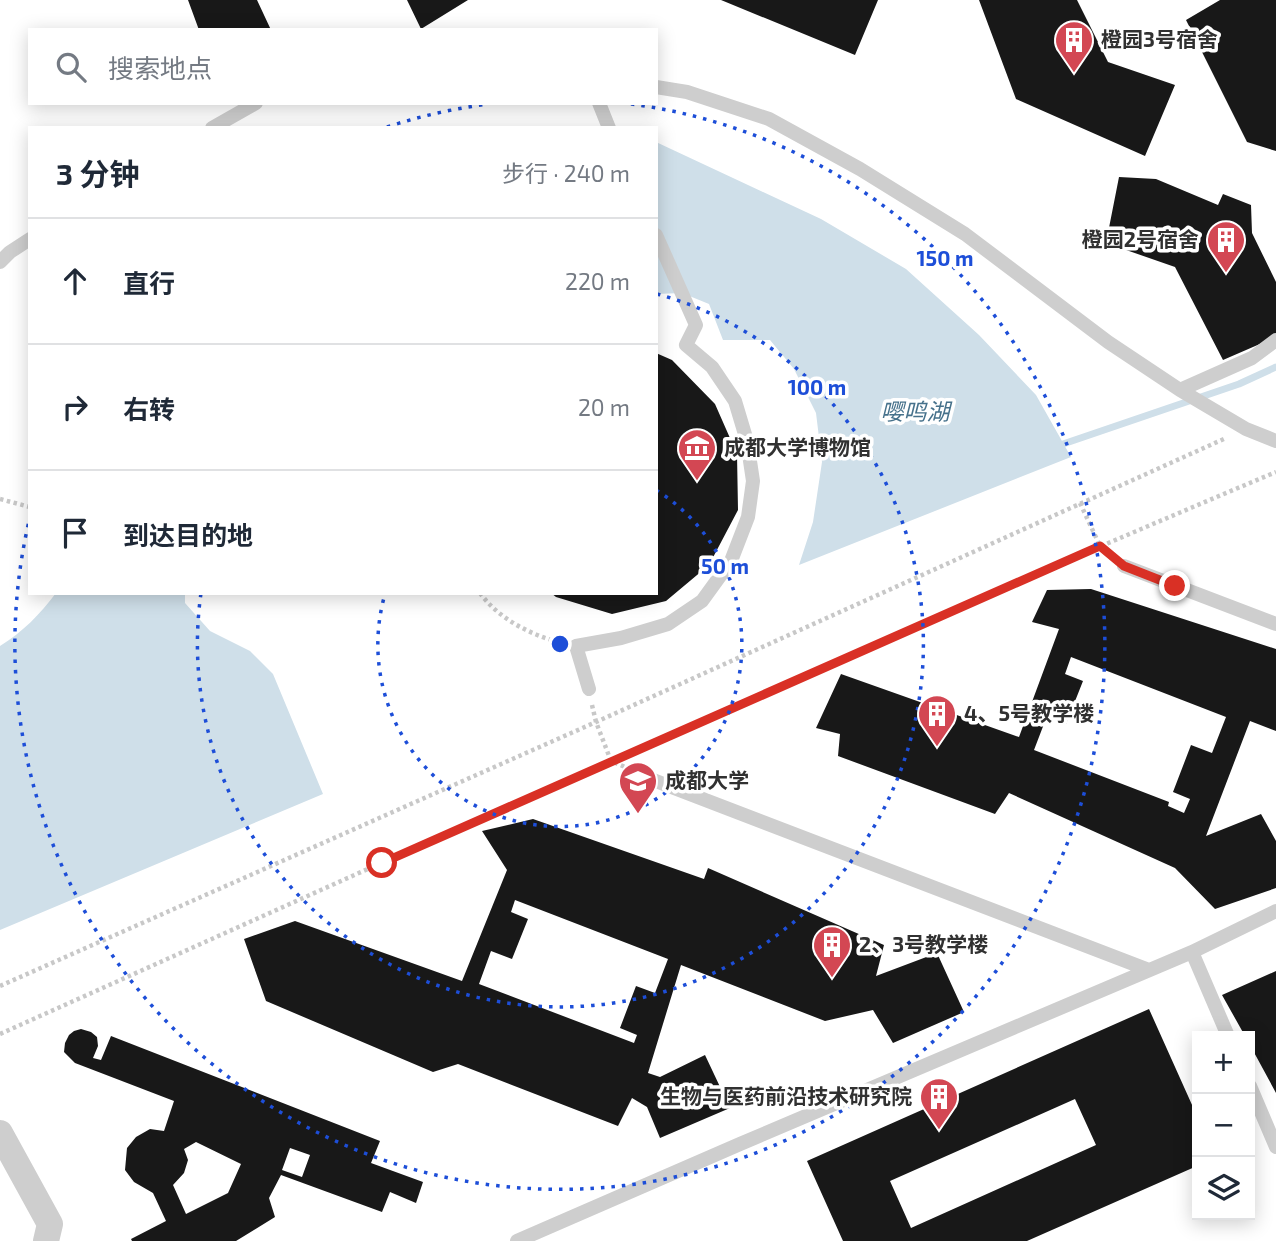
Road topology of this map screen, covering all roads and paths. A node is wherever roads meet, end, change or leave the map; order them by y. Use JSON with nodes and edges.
{"nodes":[{"id":1,"x":658,"y":88,"type":"edge"},
{"id":2,"x":253,"y":105,"type":"edge"},
{"id":3,"x":600,"y":105,"type":"edge"},
{"id":4,"x":607,"y":124,"type":"edge"},
{"id":5,"x":216,"y":126,"type":"edge"},
{"id":6,"x":28,"y":240,"type":"edge"},
{"id":7,"x":658,"y":240,"type":"edge"},
{"id":8,"x":0,"y":262,"type":"edge"},
{"id":9,"x":1276,"y":340,"type":"edge"},
{"id":10,"x":1182,"y":391,"type":"junction"},
{"id":11,"x":1246,"y":429,"type":"junction"},
{"id":12,"x":1276,"y":440,"type":"edge"},
{"id":13,"x":1276,"y":472,"type":"edge"},
{"id":14,"x":0,"y":499,"type":"edge"},
{"id":15,"x":1080,"y":503,"type":"junction"},
{"id":16,"x":28,"y":506,"type":"edge"},
{"id":17,"x":1100,"y":546,"type":"junction"},
{"id":18,"x":1124,"y":566,"type":"joint"},
{"id":19,"x":481,"y":595,"type":"edge"},
{"id":20,"x":1276,"y":624,"type":"edge"},
{"id":21,"x":576,"y":646,"type":"junction"},
{"id":22,"x":589,"y":689,"type":"joint"},
{"id":23,"x":596,"y":722,"type":"junction"},
{"id":24,"x":611,"y":761,"type":"junction"},
{"id":25,"x":648,"y":778,"type":"joint"},
{"id":26,"x":1276,"y":911,"type":"edge"},
{"id":27,"x":1192,"y":952,"type":"junction"},
{"id":28,"x":1149,"y":970,"type":"junction"},
{"id":29,"x":0,"y":986,"type":"edge"},
{"id":30,"x":1226,"y":1031,"type":"edge"},
{"id":31,"x":0,"y":1034,"type":"edge"},
{"id":32,"x":1253,"y":1094,"type":"edge"},
{"id":33,"x":0,"y":1133,"type":"edge"},
{"id":34,"x":1276,"y":1147,"type":"edge"},
{"id":35,"x":46,"y":1241,"type":"edge"},
{"id":36,"x":517,"y":1241,"type":"edge"}],
"edges":[{"from":1,"to":10,"type":"lane"},
{"from":2,"to":5,"type":"lane"},
{"from":3,"to":4,"type":"lane"},
{"from":6,"to":8,"type":"lane"},
{"from":7,"to":21,"type":"lane"},
{"from":9,"to":10,"type":"lane"},
{"from":10,"to":11,"type":"lane"},
{"from":11,"to":12,"type":"lane"},
{"from":11,"to":15,"type":"path"},
{"from":13,"to":17,"type":"path"},
{"from":14,"to":16,"type":"path"},
{"from":15,"to":17,"type":"path"},
{"from":15,"to":23,"type":"path"},
{"from":17,"to":18,"type":"path"},
{"from":17,"to":24,"type":"path"},
{"from":18,"to":20,"type":"lane"},
{"from":19,"to":21,"type":"path"},
{"from":21,"to":22,"type":"lane"},
{"from":22,"to":23,"type":"path"},
{"from":23,"to":24,"type":"path"},
{"from":23,"to":29,"type":"path"},
{"from":24,"to":25,"type":"path"},
{"from":24,"to":31,"type":"path"},
{"from":25,"to":28,"type":"lane"},
{"from":26,"to":27,"type":"lane"},
{"from":27,"to":28,"type":"lane"},
{"from":27,"to":30,"type":"lane"},
{"from":28,"to":36,"type":"lane"},
{"from":32,"to":34,"type":"lane"},
{"from":33,"to":35,"type":"street"}]}
